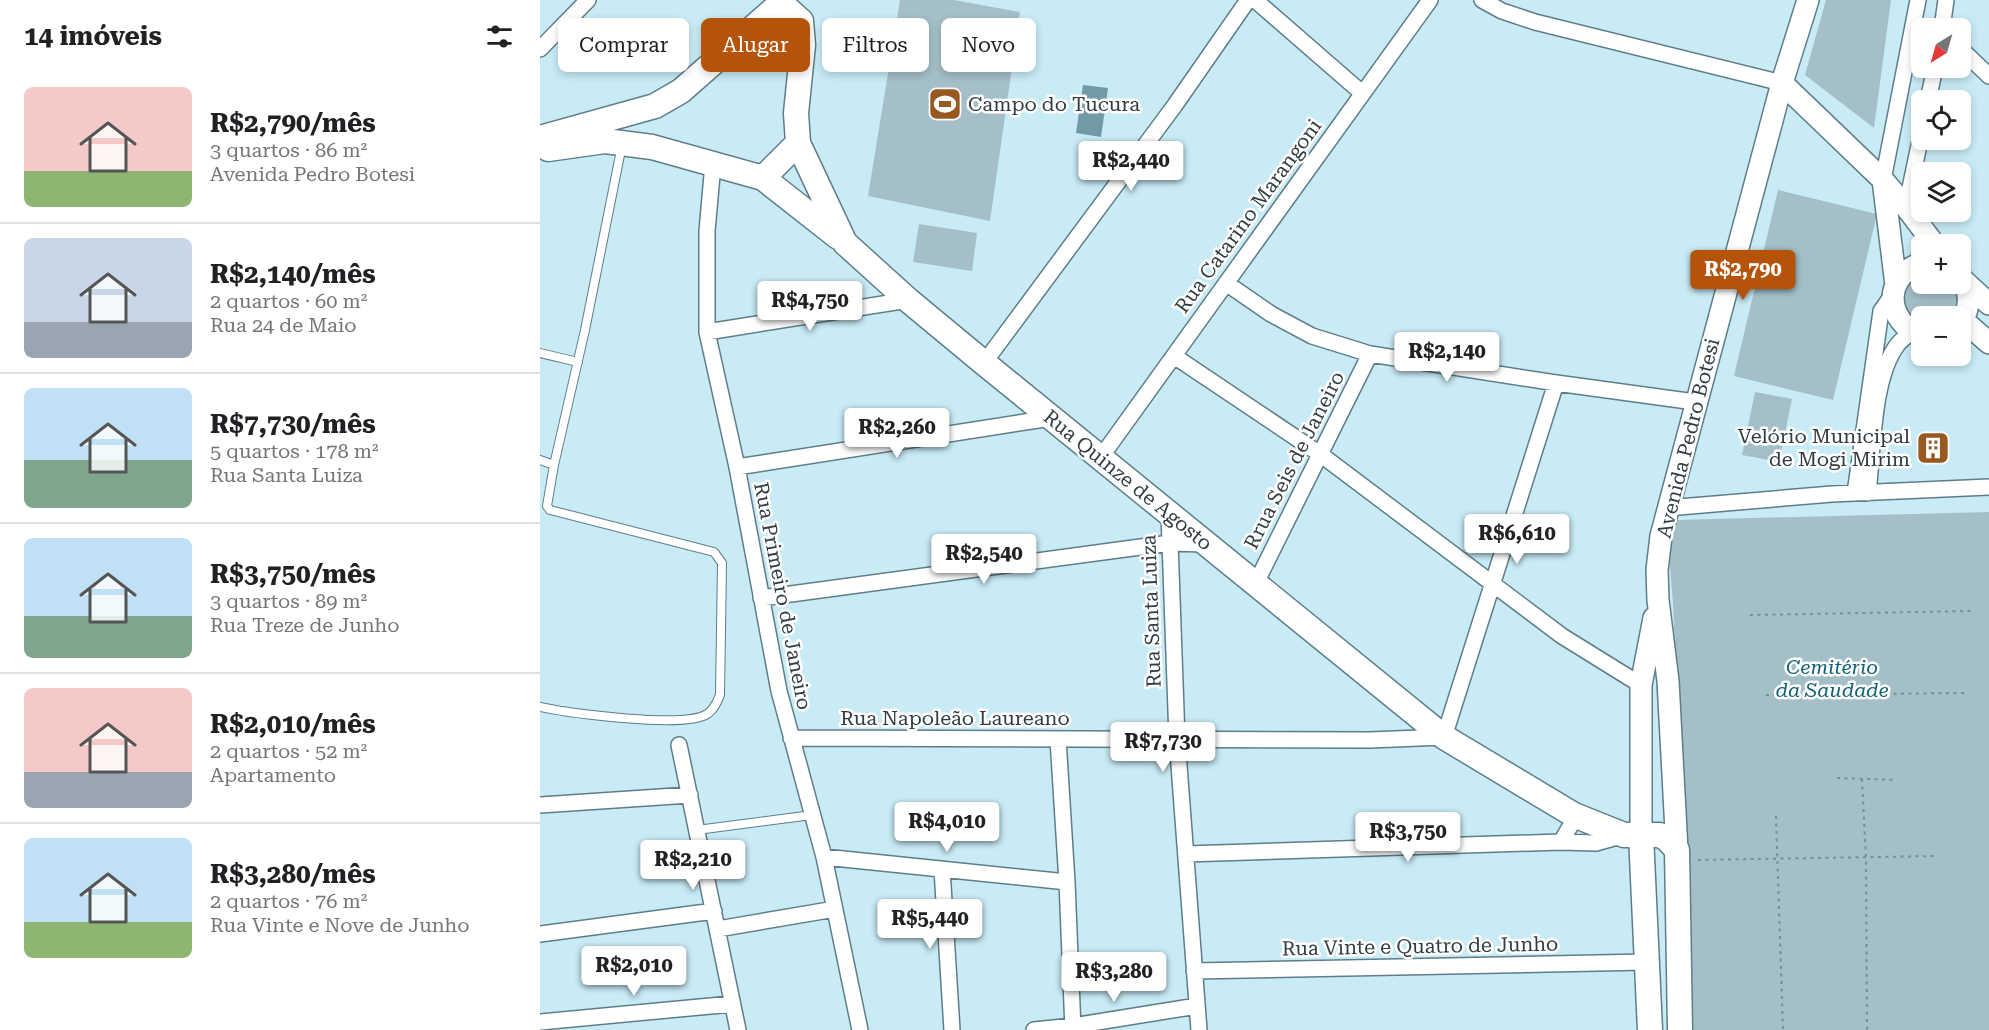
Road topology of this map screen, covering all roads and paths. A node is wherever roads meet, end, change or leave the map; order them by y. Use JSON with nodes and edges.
{"nodes":[{"id":1,"x":588,"y":0,"type":"edge"},
{"id":2,"x":1248,"y":0,"type":"edge"},
{"id":3,"x":1255,"y":0,"type":"edge"},
{"id":4,"x":1430,"y":0,"type":"edge"},
{"id":5,"x":1482,"y":0,"type":"edge"},
{"id":6,"x":1808,"y":0,"type":"edge"},
{"id":7,"x":1918,"y":0,"type":"edge"},
{"id":8,"x":1946,"y":0,"type":"edge"},
{"id":9,"x":782,"y":1,"type":"edge"},
{"id":10,"x":1915,"y":18,"type":"edge"},
{"id":11,"x":1943,"y":18,"type":"edge"},
{"id":12,"x":1911,"y":41,"type":"edge"},
{"id":13,"x":540,"y":49,"type":"edge"},
{"id":14,"x":1971,"y":59,"type":"edge"},
{"id":15,"x":1989,"y":76,"type":"edge"},
{"id":16,"x":1782,"y":83,"type":"junction"},
{"id":17,"x":1362,"y":93,"type":"junction"},
{"id":18,"x":655,"y":106,"type":"junction"},
{"id":19,"x":629,"y":115,"type":"junction"},
{"id":20,"x":540,"y":138,"type":"edge"},
{"id":21,"x":798,"y":143,"type":"junction"},
{"id":22,"x":622,"y":144,"type":"junction"},
{"id":23,"x":652,"y":147,"type":"junction"},
{"id":24,"x":1918,"y":150,"type":"edge"},
{"id":25,"x":540,"y":151,"type":"edge"},
{"id":26,"x":713,"y":164,"type":"junction"},
{"id":27,"x":763,"y":178,"type":"junction"},
{"id":28,"x":1883,"y":180,"type":"junction"},
{"id":29,"x":1906,"y":207,"type":"junction"},
{"id":30,"x":1926,"y":234,"type":"edge"},
{"id":31,"x":845,"y":243,"type":"junction"},
{"id":32,"x":1911,"y":268,"type":"edge"},
{"id":33,"x":1226,"y":283,"type":"junction"},
{"id":34,"x":1971,"y":287,"type":"edge"},
{"id":35,"x":1894,"y":289,"type":"junction"},
{"id":36,"x":908,"y":300,"type":"junction"},
{"id":37,"x":1989,"y":304,"type":"edge"},
{"id":38,"x":1971,"y":328,"type":"edge"},
{"id":39,"x":1911,"y":330,"type":"edge"},
{"id":40,"x":707,"y":332,"type":"junction"},
{"id":41,"x":1911,"y":337,"type":"edge"},
{"id":42,"x":1989,"y":343,"type":"edge"},
{"id":43,"x":540,"y":353,"type":"edge"},
{"id":44,"x":1370,"y":354,"type":"junction"},
{"id":45,"x":1174,"y":356,"type":"junction"},
{"id":46,"x":578,"y":362,"type":"junction"},
{"id":47,"x":984,"y":363,"type":"junction"},
{"id":48,"x":1556,"y":383,"type":"junction"},
{"id":49,"x":1695,"y":402,"type":"junction"},
{"id":50,"x":1051,"y":418,"type":"junction"},
{"id":51,"x":1320,"y":454,"type":"junction"},
{"id":52,"x":1101,"y":457,"type":"junction"},
{"id":53,"x":540,"y":460,"type":"edge"},
{"id":54,"x":554,"y":465,"type":"junction"},
{"id":55,"x":737,"y":467,"type":"junction"},
{"id":56,"x":1989,"y":487,"type":"edge"},
{"id":57,"x":1862,"y":493,"type":"junction"},
{"id":58,"x":1667,"y":508,"type":"junction"},
{"id":59,"x":1169,"y":514,"type":"junction"},
{"id":60,"x":1170,"y":543,"type":"junction"},
{"id":61,"x":1206,"y":544,"type":"junction"},
{"id":62,"x":1255,"y":585,"type":"junction"},
{"id":63,"x":1493,"y":585,"type":"junction"},
{"id":64,"x":760,"y":598,"type":"junction"},
{"id":65,"x":1658,"y":600,"type":"junction"},
{"id":66,"x":1972,"y":611,"type":"dead end"},
{"id":67,"x":1750,"y":615,"type":"dead end"},
{"id":68,"x":1641,"y":685,"type":"junction"},
{"id":69,"x":1968,"y":693,"type":"dead end"},
{"id":70,"x":1766,"y":695,"type":"dead end"},
{"id":71,"x":540,"y":706,"type":"edge"},
{"id":72,"x":1444,"y":736,"type":"junction"},
{"id":73,"x":791,"y":738,"type":"junction"},
{"id":74,"x":1058,"y":739,"type":"junction"},
{"id":75,"x":1177,"y":739,"type":"junction"},
{"id":76,"x":679,"y":745,"type":"dead end"},
{"id":77,"x":1837,"y":778,"type":"dead end"},
{"id":78,"x":1862,"y":779,"type":"junction"},
{"id":79,"x":1897,"y":780,"type":"dead end"},
{"id":80,"x":690,"y":795,"type":"junction"},
{"id":81,"x":540,"y":805,"type":"edge"},
{"id":82,"x":1574,"y":814,"type":"junction"},
{"id":83,"x":812,"y":815,"type":"junction"},
{"id":84,"x":1776,"y":816,"type":"dead end"},
{"id":85,"x":698,"y":830,"type":"junction"},
{"id":86,"x":1632,"y":835,"type":"junction"},
{"id":87,"x":1561,"y":842,"type":"junction"},
{"id":88,"x":1185,"y":854,"type":"junction"},
{"id":89,"x":1687,"y":855,"type":"junction"},
{"id":90,"x":824,"y":856,"type":"junction"},
{"id":91,"x":1936,"y":856,"type":"dead end"},
{"id":92,"x":1866,"y":858,"type":"junction"},
{"id":93,"x":1778,"y":859,"type":"junction"},
{"id":94,"x":942,"y":869,"type":"junction"},
{"id":95,"x":1067,"y":882,"type":"junction"},
{"id":96,"x":834,"y":909,"type":"junction"},
{"id":97,"x":714,"y":910,"type":"junction"},
{"id":98,"x":718,"y":929,"type":"junction"},
{"id":99,"x":540,"y":934,"type":"edge"},
{"id":100,"x":1647,"y":962,"type":"junction"},
{"id":101,"x":1194,"y":971,"type":"junction"},
{"id":102,"x":732,"y":1004,"type":"junction"},
{"id":103,"x":1197,"y":1006,"type":"junction"},
{"id":104,"x":540,"y":1022,"type":"edge"},
{"id":105,"x":1073,"y":1028,"type":"edge"},
{"id":106,"x":738,"y":1030,"type":"edge"},
{"id":107,"x":860,"y":1030,"type":"edge"},
{"id":108,"x":952,"y":1030,"type":"edge"},
{"id":109,"x":1034,"y":1030,"type":"edge"},
{"id":110,"x":1199,"y":1030,"type":"edge"},
{"id":111,"x":1650,"y":1030,"type":"edge"},
{"id":112,"x":1680,"y":1030,"type":"edge"},
{"id":113,"x":1783,"y":1030,"type":"edge"},
{"id":114,"x":1867,"y":1030,"type":"edge"}],
"edges":[{"from":1,"to":13,"type":"street"},
{"from":2,"to":47,"type":"street"},
{"from":3,"to":17,"type":"street"},
{"from":4,"to":17,"type":"street","name":"Rua Catarino Marangoni"},
{"from":5,"to":16,"type":"street"},
{"from":6,"to":16,"type":"main road","name":"Avenida Pedro Botesi"},
{"from":7,"to":10,"type":"street"},
{"from":8,"to":11,"type":"street"},
{"from":9,"to":18,"type":"main road"},
{"from":9,"to":21,"type":"main road","name":"Rua Quinze de Agosto"},
{"from":12,"to":28,"type":"street"},
{"from":14,"to":15,"type":"street"},
{"from":16,"to":28,"type":"main road"},
{"from":16,"to":49,"type":"main road","name":"Avenida Pedro Botesi"},
{"from":17,"to":33,"type":"street","name":"Rua Catarino Marangoni"},
{"from":18,"to":19,"type":"main road"},
{"from":18,"to":23,"type":"main road"},
{"from":19,"to":20,"type":"main road"},
{"from":19,"to":22,"type":"main road"},
{"from":21,"to":27,"type":"main road"},
{"from":21,"to":31,"type":"main road","name":"Rua Quinze de Agosto"},
{"from":22,"to":23,"type":"main road"},
{"from":22,"to":25,"type":"main road"},
{"from":22,"to":46,"type":"lane"},
{"from":23,"to":26,"type":"main road"},
{"from":24,"to":29,"type":"street"},
{"from":26,"to":27,"type":"main road"},
{"from":26,"to":40,"type":"street","name":"Rua Primeiro de Janeiro"},
{"from":27,"to":31,"type":"main road"},
{"from":28,"to":29,"type":"main road"},
{"from":28,"to":35,"type":"main road"},
{"from":29,"to":30,"type":"main road"},
{"from":31,"to":36,"type":"main road","name":"Rua Quinze de Agosto"},
{"from":32,"to":35,"type":"main road"},
{"from":33,"to":44,"type":"street"},
{"from":33,"to":45,"type":"street","name":"Rua Catarino Marangoni"},
{"from":34,"to":37,"type":"main road"},
{"from":35,"to":39,"type":"main road"},
{"from":35,"to":57,"type":"street"},
{"from":36,"to":40,"type":"street"},
{"from":36,"to":47,"type":"main road","name":"Rua Quinze de Agosto"},
{"from":38,"to":42,"type":"main road"},
{"from":40,"to":55,"type":"street","name":"Rua Primeiro de Janeiro"},
{"from":41,"to":57,"type":"street"},
{"from":43,"to":46,"type":"lane"},
{"from":44,"to":48,"type":"street"},
{"from":44,"to":51,"type":"street","name":"Rrua Seis de Janeiro"},
{"from":45,"to":51,"type":"street"},
{"from":45,"to":52,"type":"street","name":"Rua Catarino Marangoni"},
{"from":46,"to":54,"type":"lane"},
{"from":47,"to":50,"type":"main road","name":"Rua Quinze de Agosto"},
{"from":48,"to":49,"type":"street"},
{"from":48,"to":63,"type":"street"},
{"from":49,"to":58,"type":"main road","name":"Avenida Pedro Botesi"},
{"from":50,"to":52,"type":"main road","name":"Rua Quinze de Agosto"},
{"from":50,"to":55,"type":"street"},
{"from":51,"to":62,"type":"street","name":"Rrua Seis de Janeiro"},
{"from":51,"to":63,"type":"street"},
{"from":52,"to":59,"type":"main road","name":"Rua Quinze de Agosto"},
{"from":53,"to":54,"type":"lane"},
{"from":54,"to":71,"type":"lane"},
{"from":55,"to":64,"type":"street","name":"Rua Primeiro de Janeiro"},
{"from":56,"to":57,"type":"street"},
{"from":57,"to":58,"type":"street"},
{"from":58,"to":65,"type":"main road","name":"Avenida Pedro Botesi"},
{"from":59,"to":60,"type":"street","name":"Rua Santa Luiza"},
{"from":59,"to":61,"type":"main road","name":"Rua Quinze de Agosto"},
{"from":60,"to":61,"type":"street"},
{"from":60,"to":64,"type":"street"},
{"from":60,"to":75,"type":"street","name":"Rua Santa Luiza"},
{"from":61,"to":62,"type":"main road","name":"Rua Quinze de Agosto"},
{"from":62,"to":72,"type":"main road","name":"Rua Quinze de Agosto"},
{"from":63,"to":68,"type":"street"},
{"from":63,"to":72,"type":"street"},
{"from":64,"to":73,"type":"street","name":"Rua Primeiro de Janeiro"},
{"from":65,"to":68,"type":"main road","name":"Avenida Pedro Botesi"},
{"from":65,"to":89,"type":"main road","name":"Avenida Pedro Botesi"},
{"from":66,"to":67,"type":"path"},
{"from":68,"to":86,"type":"main road","name":"Avenida Pedro Botesi"},
{"from":69,"to":70,"type":"path"},
{"from":72,"to":75,"type":"street","name":"Rua Napoleão Laureano"},
{"from":72,"to":82,"type":"main road","name":"Rua Quinze de Agosto"},
{"from":73,"to":74,"type":"street","name":"Rua Napoleão Laureano"},
{"from":73,"to":83,"type":"street","name":"Rua Primeiro de Janeiro"},
{"from":74,"to":75,"type":"street","name":"Rua Napoleão Laureano"},
{"from":74,"to":95,"type":"street"},
{"from":75,"to":88,"type":"street","name":"Rua Santa Luiza"},
{"from":76,"to":80,"type":"street"},
{"from":77,"to":78,"type":"path"},
{"from":78,"to":79,"type":"path"},
{"from":78,"to":92,"type":"path"},
{"from":80,"to":81,"type":"street"},
{"from":80,"to":85,"type":"street"},
{"from":82,"to":86,"type":"main road","name":"Rua Quinze de Agosto"},
{"from":82,"to":87,"type":"street"},
{"from":83,"to":85,"type":"lane"},
{"from":83,"to":90,"type":"street","name":"Rua Primeiro de Janeiro"},
{"from":84,"to":93,"type":"path"},
{"from":85,"to":97,"type":"street"},
{"from":86,"to":87,"type":"street"},
{"from":86,"to":89,"type":"main road","name":"Rua Quinze de Agosto"},
{"from":86,"to":100,"type":"main road","name":"Avenida Pedro Botesi"},
{"from":87,"to":88,"type":"street"},
{"from":88,"to":101,"type":"street","name":"Rua Santa Luiza"},
{"from":89,"to":93,"type":"path"},
{"from":89,"to":112,"type":"main road","name":"Avenida Pedro Botesi"},
{"from":90,"to":94,"type":"street"},
{"from":90,"to":96,"type":"street","name":"Rua Primeiro de Janeiro"},
{"from":91,"to":92,"type":"path"},
{"from":92,"to":93,"type":"path"},
{"from":92,"to":114,"type":"path"},
{"from":93,"to":113,"type":"path"},
{"from":94,"to":95,"type":"street"},
{"from":94,"to":108,"type":"street"},
{"from":95,"to":105,"type":"street"},
{"from":96,"to":98,"type":"street"},
{"from":96,"to":107,"type":"street","name":"Rua Primeiro de Janeiro"},
{"from":97,"to":98,"type":"street"},
{"from":97,"to":99,"type":"street"},
{"from":98,"to":102,"type":"street"},
{"from":100,"to":101,"type":"street","name":"Rua Vinte e Quatro de Junho"},
{"from":100,"to":111,"type":"main road","name":"Avenida Pedro Botesi"},
{"from":101,"to":103,"type":"street","name":"Rua Santa Luiza"},
{"from":102,"to":104,"type":"street"},
{"from":102,"to":106,"type":"street"},
{"from":103,"to":105,"type":"street"},
{"from":103,"to":110,"type":"street","name":"Rua Santa Luiza"},
{"from":105,"to":109,"type":"street"}]}
